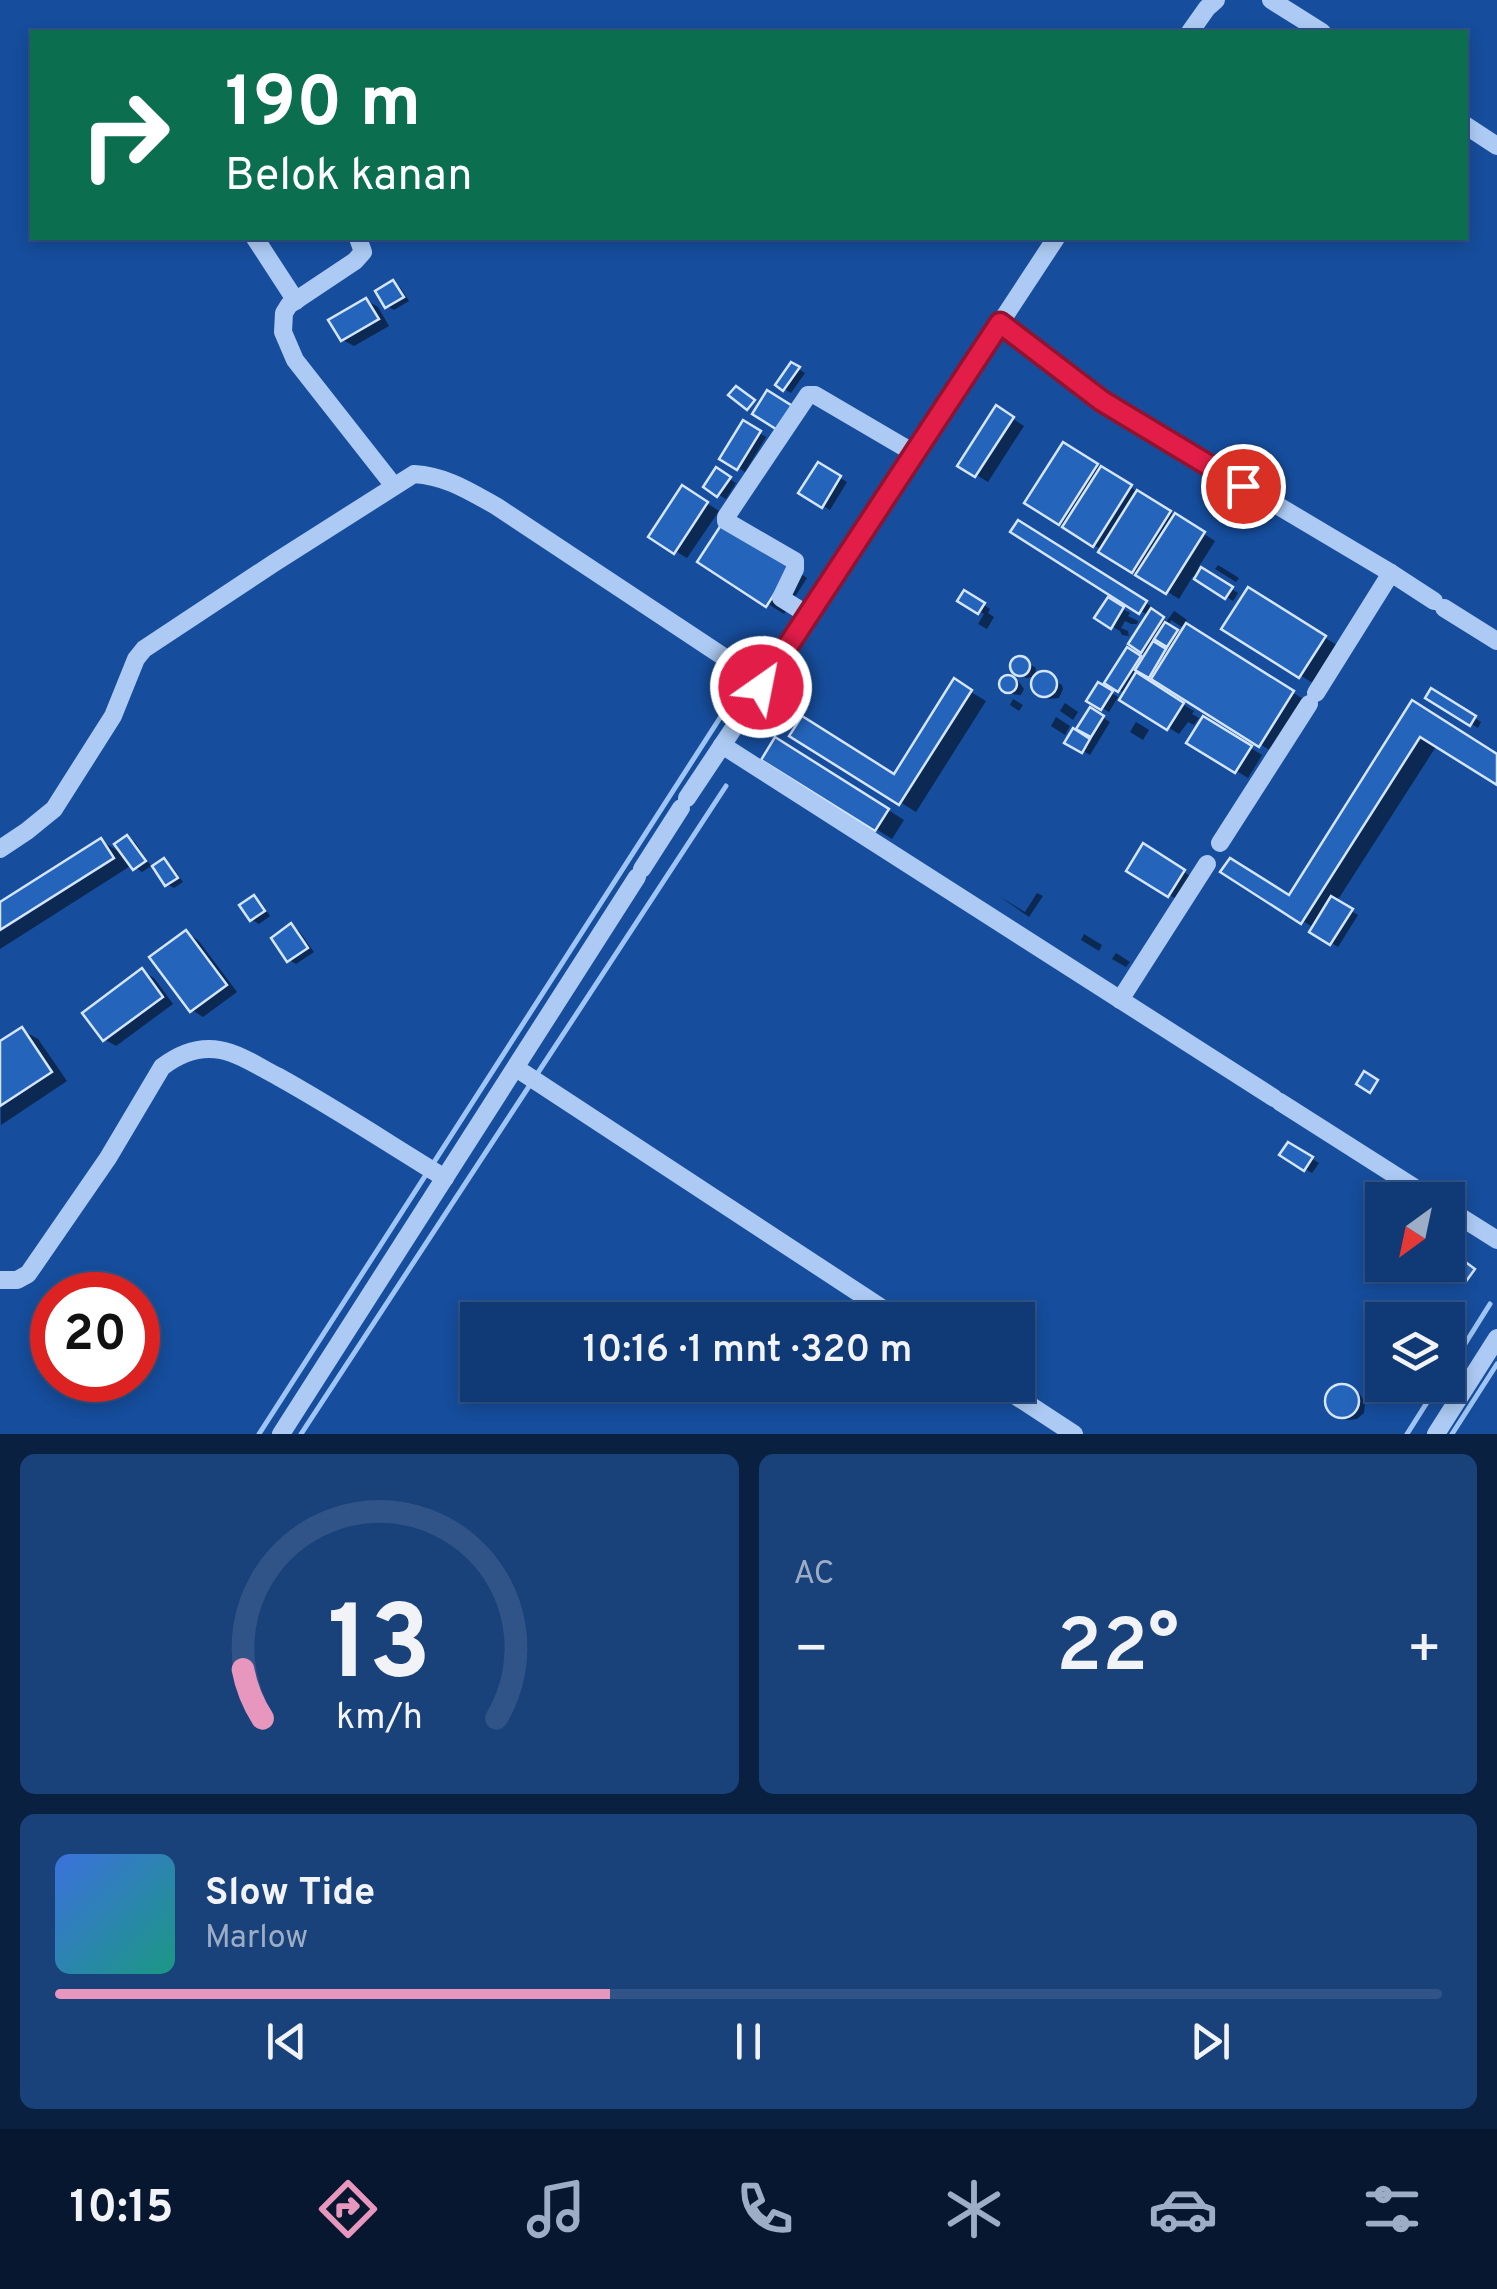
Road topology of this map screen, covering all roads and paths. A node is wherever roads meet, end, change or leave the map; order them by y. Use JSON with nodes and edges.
{"nodes":[{"id":1,"x":1216,"y":0,"type":"edge"},
{"id":2,"x":1271,"y":0,"type":"edge"},
{"id":3,"x":1191,"y":30,"type":"edge"},
{"id":4,"x":1319,"y":30,"type":"edge"},
{"id":5,"x":1468,"y":127,"type":"edge"},
{"id":6,"x":1497,"y":146,"type":"edge"},
{"id":7,"x":256,"y":240,"type":"edge"},
{"id":8,"x":359,"y":240,"type":"edge"},
{"id":9,"x":1055,"y":240,"type":"edge"},
{"id":10,"x":296,"y":301,"type":"junction"},
{"id":11,"x":1000,"y":323,"type":"junction"},
{"id":12,"x":914,"y":453,"type":"junction"},
{"id":13,"x":394,"y":486,"type":"junction"},
{"id":14,"x":1391,"y":573,"type":"junction"},
{"id":15,"x":808,"y":615,"type":"junction"},
{"id":16,"x":1497,"y":641,"type":"edge"},
{"id":17,"x":747,"y":708,"type":"dead end"},
{"id":18,"x":722,"y":745,"type":"junction"},
{"id":19,"x":1220,"y":843,"type":"dead end"},
{"id":20,"x":0,"y":849,"type":"edge"},
{"id":21,"x":1206,"y":864,"type":"dead end"},
{"id":22,"x":1120,"y":1000,"type":"junction"},
{"id":23,"x":516,"y":1068,"type":"junction"},
{"id":24,"x":444,"y":1178,"type":"junction"},
{"id":25,"x":1406,"y":1182,"type":"edge"},
{"id":26,"x":1465,"y":1220,"type":"edge"},
{"id":27,"x":1497,"y":1240,"type":"edge"},
{"id":28,"x":0,"y":1280,"type":"edge"},
{"id":29,"x":873,"y":1302,"type":"edge"},
{"id":30,"x":1497,"y":1338,"type":"edge"},
{"id":31,"x":1025,"y":1402,"type":"edge"},
{"id":32,"x":281,"y":1434,"type":"edge"},
{"id":33,"x":1074,"y":1434,"type":"edge"},
{"id":34,"x":1436,"y":1434,"type":"edge"}],
"edges":[{"from":1,"to":3,"type":"lane"},
{"from":2,"to":4,"type":"lane"},
{"from":5,"to":6,"type":"lane"},
{"from":7,"to":10,"type":"lane"},
{"from":8,"to":10,"type":"lane"},
{"from":9,"to":11,"type":"lane"},
{"from":10,"to":13,"type":"lane"},
{"from":11,"to":12,"type":"lane"},
{"from":11,"to":14,"type":"lane"},
{"from":12,"to":15,"type":"lane"},
{"from":12,"to":15,"type":"lane"},
{"from":13,"to":15,"type":"lane"},
{"from":13,"to":20,"type":"lane"},
{"from":14,"to":16,"type":"lane"},
{"from":14,"to":19,"type":"lane"},
{"from":17,"to":18,"type":"lane"},
{"from":18,"to":22,"type":"lane"},
{"from":18,"to":23,"type":"lane"},
{"from":21,"to":22,"type":"lane"},
{"from":22,"to":25,"type":"lane"},
{"from":23,"to":24,"type":"lane"},
{"from":23,"to":29,"type":"lane"},
{"from":24,"to":28,"type":"lane"},
{"from":24,"to":32,"type":"lane"},
{"from":26,"to":27,"type":"lane"},
{"from":30,"to":34,"type":"lane"},
{"from":31,"to":33,"type":"lane"}]}
